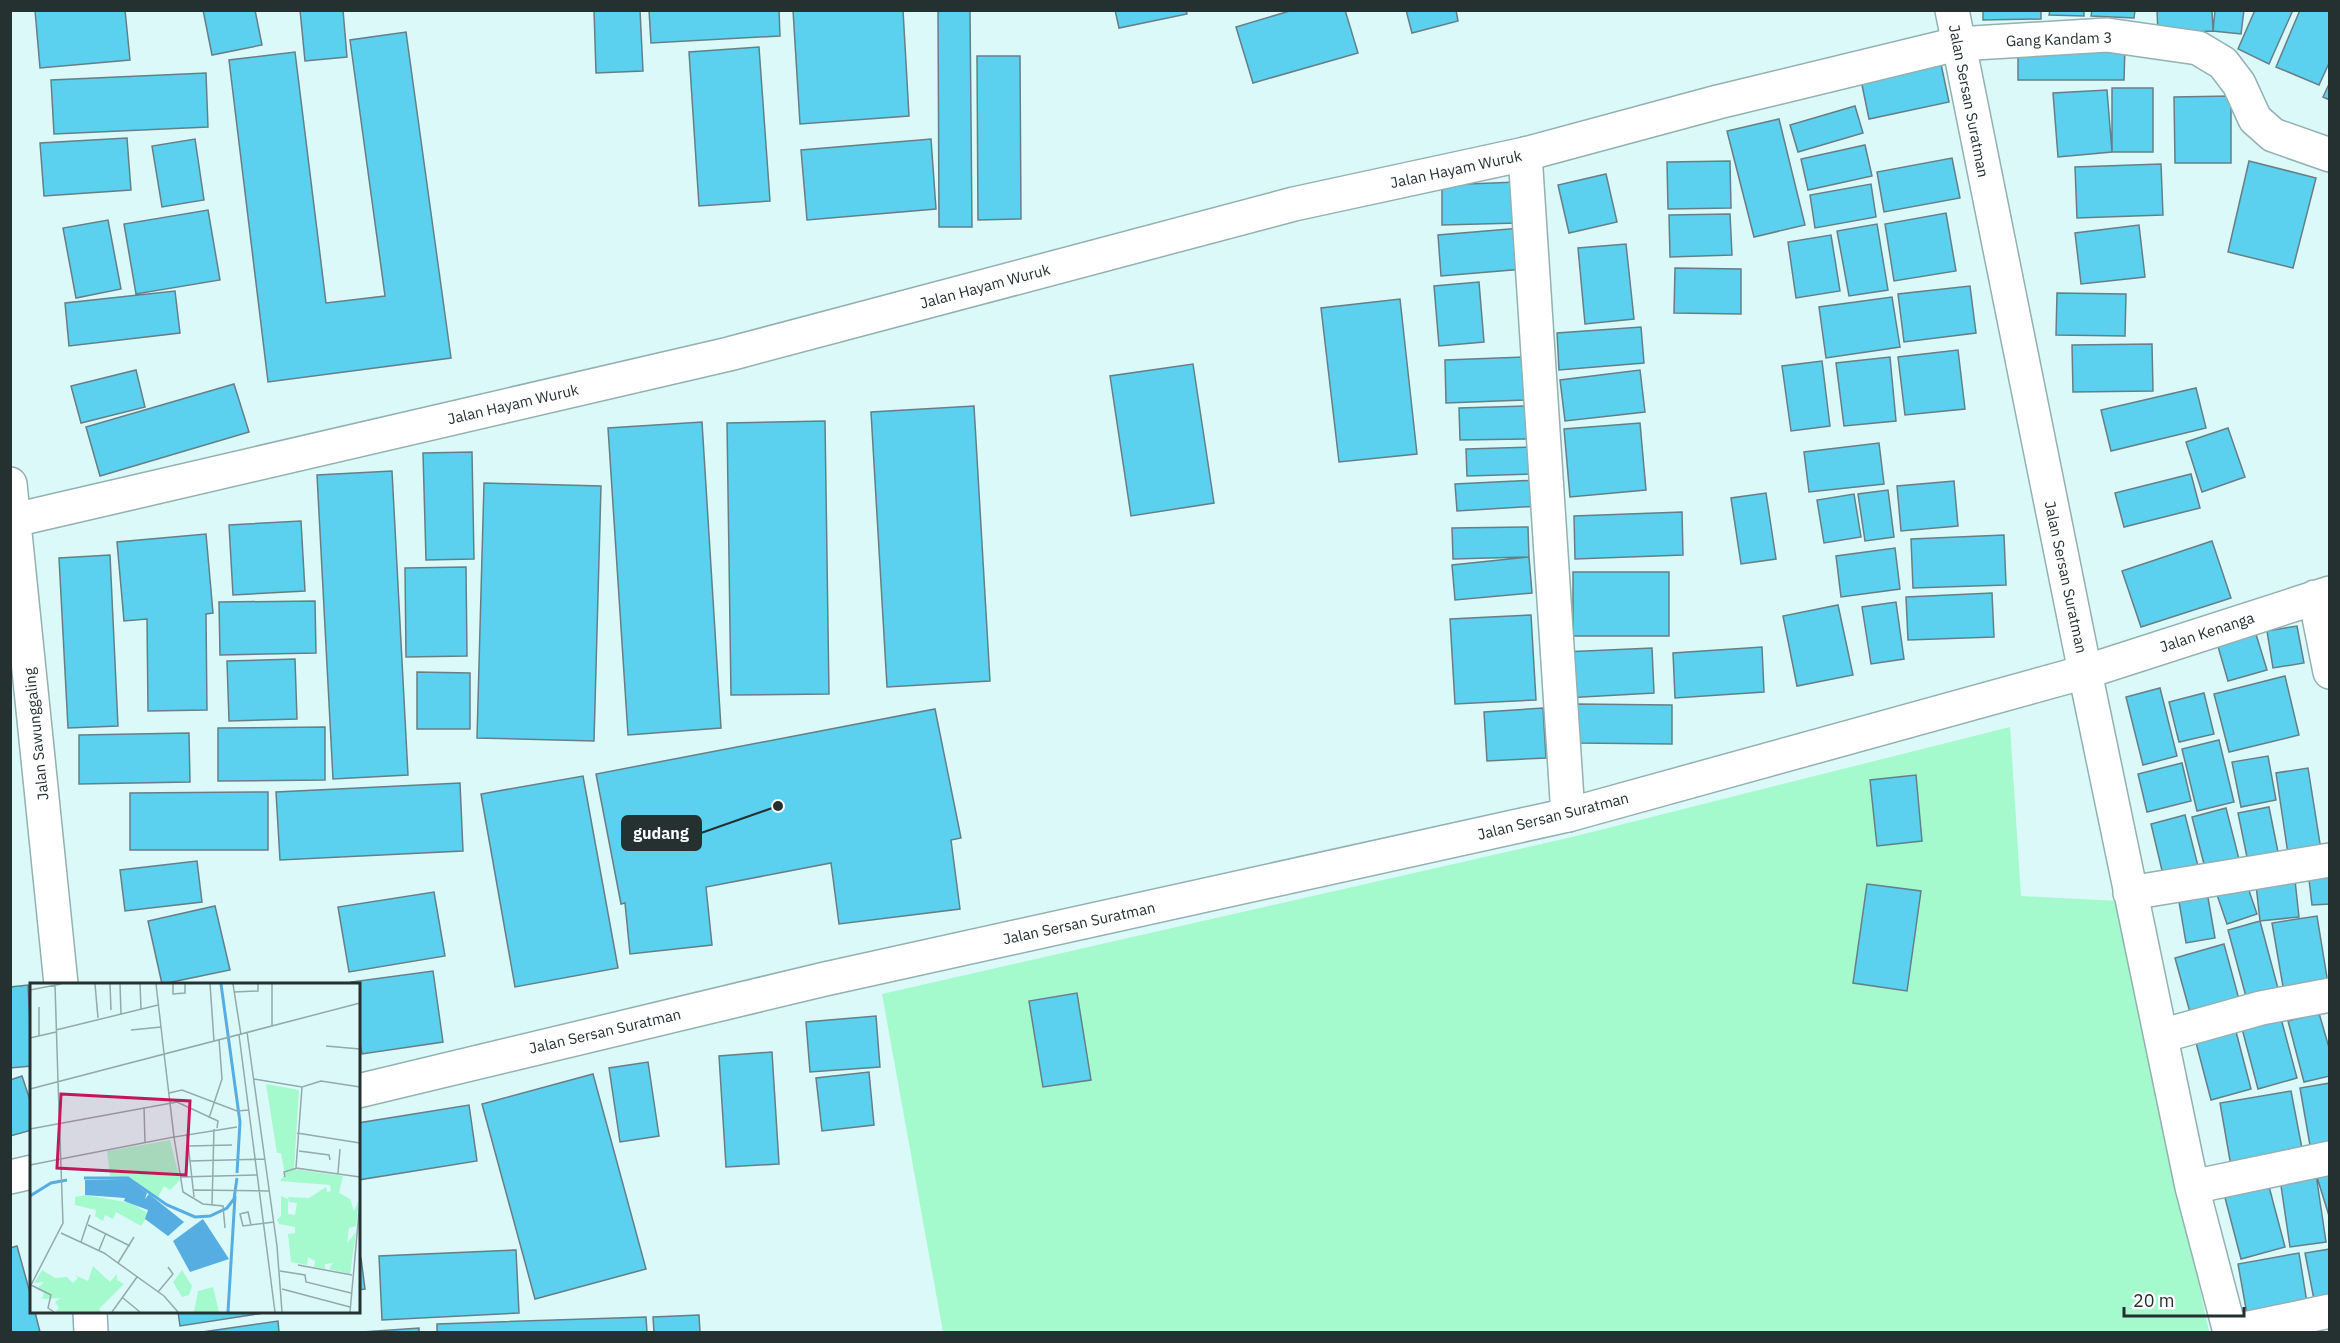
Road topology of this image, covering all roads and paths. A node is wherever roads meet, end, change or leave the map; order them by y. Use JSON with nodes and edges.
{"nodes":[{"id":1,"x":1952,"y":10,"type":"edge"},
{"id":2,"x":1958,"y":44,"type":"junction"},
{"id":3,"x":1525,"y":154,"type":"junction"},
{"id":4,"x":2330,"y":155,"type":"edge"},
{"id":5,"x":10,"y":484,"type":"edge"},
{"id":6,"x":12,"y":520,"type":"edge"},
{"id":7,"x":2322,"y":595,"type":"edge"},
{"id":8,"x":2085,"y":672,"type":"junction"},
{"id":9,"x":2330,"y":672,"type":"edge"},
{"id":10,"x":1568,"y":815,"type":"junction"},
{"id":11,"x":2330,"y":860,"type":"edge"},
{"id":12,"x":2130,"y":893,"type":"junction"},
{"id":13,"x":61,"y":983,"type":"edge"},
{"id":14,"x":2330,"y":995,"type":"edge"},
{"id":15,"x":2161,"y":1036,"type":"junction"},
{"id":16,"x":360,"y":1091,"type":"edge"},
{"id":17,"x":2330,"y":1158,"type":"edge"},
{"id":18,"x":30,"y":1172,"type":"edge"},
{"id":19,"x":10,"y":1177,"type":"edge"},
{"id":20,"x":2192,"y":1187,"type":"junction"},
{"id":21,"x":2330,"y":1311,"type":"edge"},
{"id":22,"x":90,"y":1313,"type":"edge"},
{"id":23,"x":91,"y":1332,"type":"edge"},
{"id":24,"x":2230,"y":1332,"type":"edge"}],
"edges":[{"from":1,"to":2,"type":"street","name":"Jalan Sersan Suratman"},
{"from":2,"to":3,"type":"street","name":"Jalan Hayam Wuruk"},
{"from":2,"to":4,"type":"street","name":"Gang Kandam 3"},
{"from":2,"to":8,"type":"street","name":"Jalan Sersan Suratman"},
{"from":3,"to":6,"type":"street","name":"Jalan Hayam Wuruk"},
{"from":3,"to":10,"type":"street"},
{"from":5,"to":6,"type":"street","name":"Jalan Sawunggaling"},
{"from":6,"to":13,"type":"street","name":"Jalan Sawunggaling"},
{"from":7,"to":8,"type":"street","name":"Jalan Kenanga"},
{"from":7,"to":9,"type":"street"},
{"from":8,"to":10,"type":"street","name":"Jalan Sersan Suratman"},
{"from":8,"to":12,"type":"street"},
{"from":10,"to":16,"type":"street","name":"Jalan Sersan Suratman"},
{"from":11,"to":12,"type":"street"},
{"from":12,"to":15,"type":"street"},
{"from":14,"to":15,"type":"street"},
{"from":15,"to":20,"type":"street"},
{"from":17,"to":20,"type":"street"},
{"from":18,"to":19,"type":"street"},
{"from":20,"to":24,"type":"street"},
{"from":21,"to":24,"type":"street"},
{"from":22,"to":23,"type":"street"}]}
